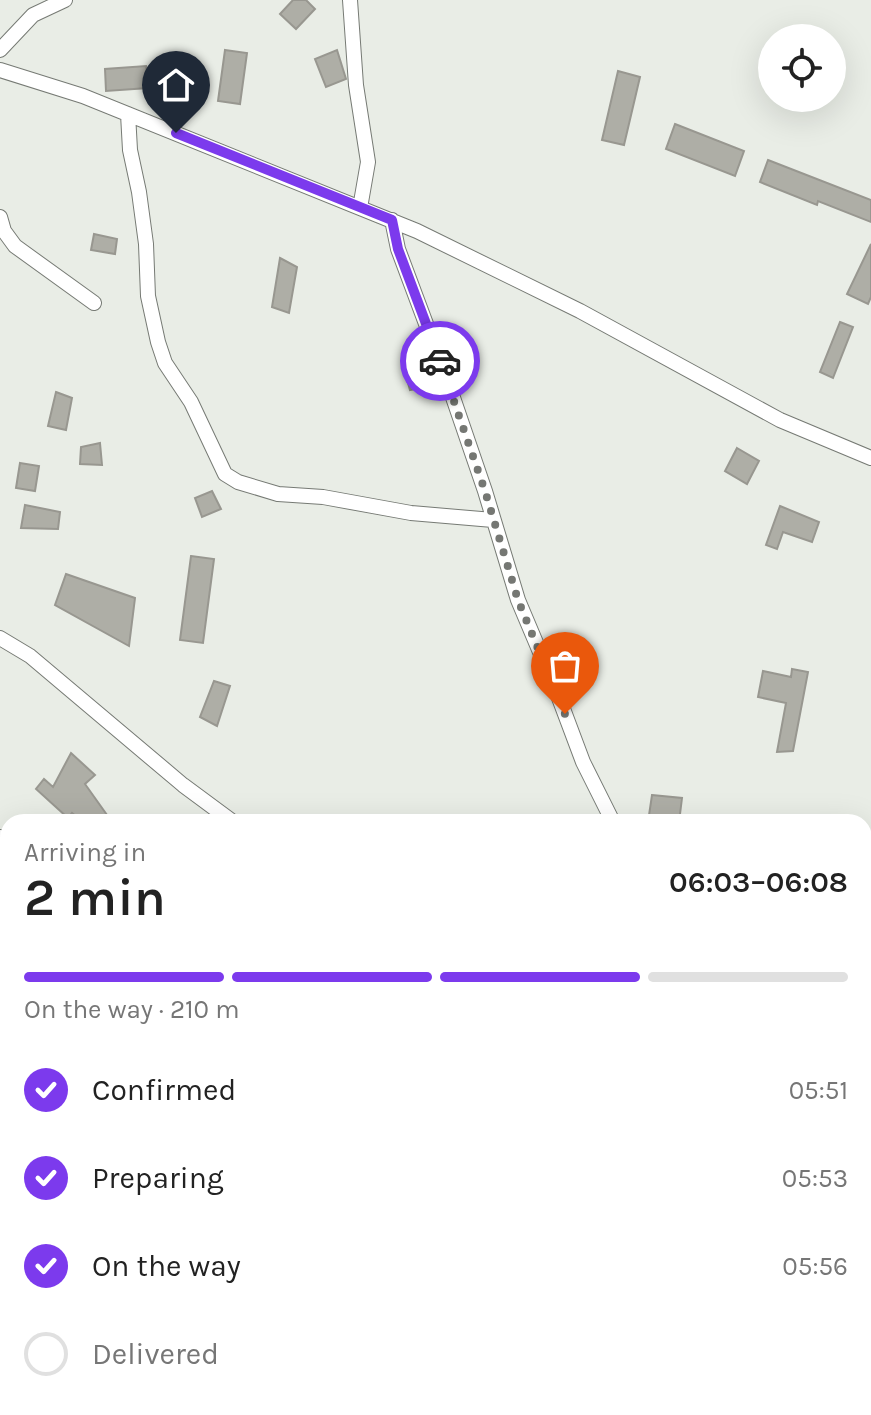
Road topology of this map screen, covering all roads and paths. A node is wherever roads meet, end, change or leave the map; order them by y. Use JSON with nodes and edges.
{"nodes":[{"id":1,"x":65,"y":0,"type":"edge"},
{"id":2,"x":350,"y":0,"type":"edge"},
{"id":3,"x":0,"y":50,"type":"edge"},
{"id":4,"x":0,"y":70,"type":"edge"},
{"id":5,"x":128,"y":114,"type":"junction"},
{"id":6,"x":360,"y":208,"type":"junction"},
{"id":7,"x":0,"y":217,"type":"edge"},
{"id":8,"x":392,"y":220,"type":"junction"},
{"id":9,"x":94,"y":303,"type":"dead end"},
{"id":10,"x":871,"y":458,"type":"edge"},
{"id":11,"x":493,"y":520,"type":"junction"},
{"id":12,"x":0,"y":638,"type":"edge"},
{"id":13,"x":222,"y":814,"type":"edge"},
{"id":14,"x":609,"y":814,"type":"edge"}],
"edges":[{"from":1,"to":3,"type":"street"},
{"from":2,"to":6,"type":"street"},
{"from":4,"to":5,"type":"street"},
{"from":5,"to":6,"type":"street"},
{"from":5,"to":11,"type":"street"},
{"from":6,"to":8,"type":"street"},
{"from":7,"to":9,"type":"street"},
{"from":8,"to":10,"type":"street"},
{"from":8,"to":11,"type":"street"},
{"from":11,"to":14,"type":"street"},
{"from":12,"to":13,"type":"street"}]}
